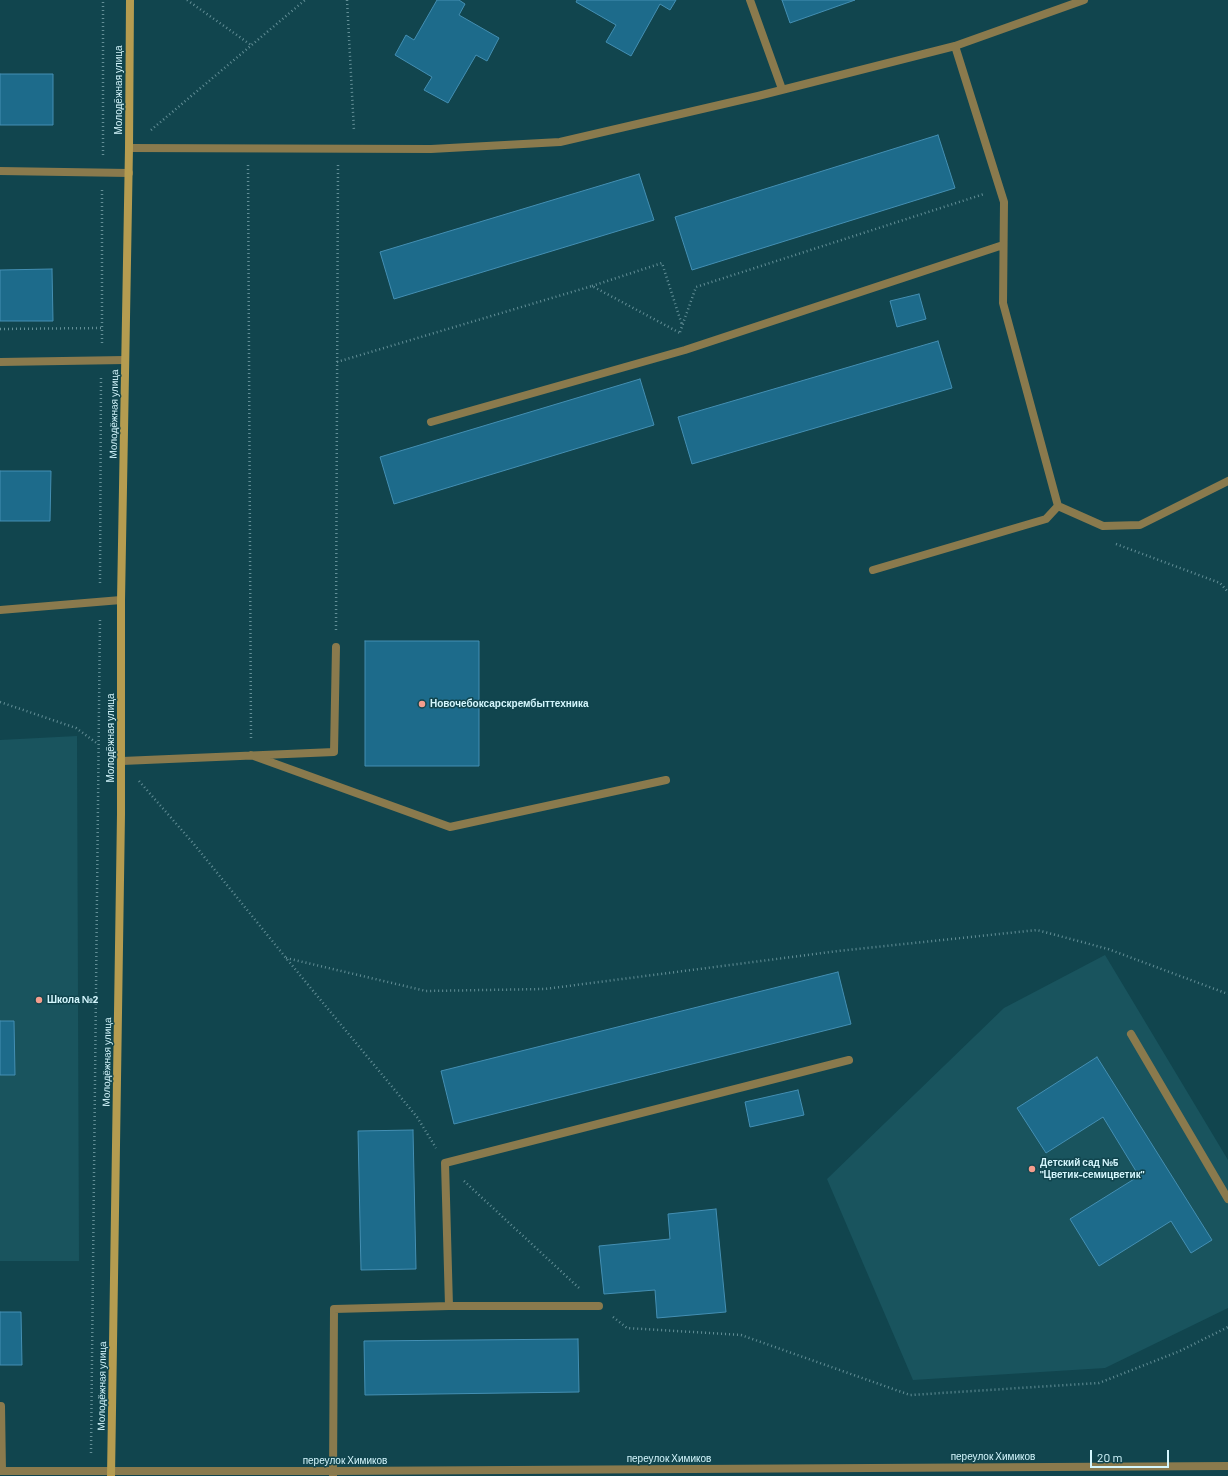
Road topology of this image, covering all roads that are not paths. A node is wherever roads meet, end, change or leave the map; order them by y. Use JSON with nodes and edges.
{"nodes":[{"id":1,"x":130,"y":0,"type":"edge"},
{"id":2,"x":750,"y":0,"type":"edge"},
{"id":3,"x":1084,"y":0,"type":"edge"},
{"id":4,"x":955,"y":46,"type":"junction"},
{"id":5,"x":782,"y":89,"type":"junction"},
{"id":6,"x":129,"y":148,"type":"junction"},
{"id":7,"x":0,"y":171,"type":"edge"},
{"id":8,"x":129,"y":173,"type":"junction"},
{"id":9,"x":1003,"y":245,"type":"junction"},
{"id":10,"x":125,"y":360,"type":"junction"},
{"id":11,"x":0,"y":362,"type":"edge"},
{"id":12,"x":431,"y":422,"type":"dead end"},
{"id":13,"x":1228,"y":481,"type":"edge"},
{"id":14,"x":1058,"y":506,"type":"junction"},
{"id":15,"x":873,"y":570,"type":"dead end"},
{"id":16,"x":121,"y":600,"type":"junction"},
{"id":17,"x":0,"y":610,"type":"edge"},
{"id":18,"x":336,"y":646,"type":"road end"},
{"id":19,"x":251,"y":755,"type":"junction"},
{"id":20,"x":122,"y":761,"type":"junction"},
{"id":21,"x":666,"y":780,"type":"dead end"},
{"id":22,"x":1131,"y":1034,"type":"dead end"},
{"id":23,"x":850,"y":1060,"type":"dead end"},
{"id":24,"x":1228,"y":1199,"type":"edge"},
{"id":25,"x":449,"y":1306,"type":"junction"},
{"id":26,"x":599,"y":1306,"type":"road end"},
{"id":27,"x":0,"y":1406,"type":"edge"},
{"id":28,"x":1228,"y":1466,"type":"edge"},
{"id":29,"x":1,"y":1471,"type":"edge"},
{"id":30,"x":111,"y":1474,"type":"edge"},
{"id":31,"x":333,"y":1474,"type":"edge"}],
"edges":[{"from":1,"to":6,"type":"street","name":"Молодёжная улица"},
{"from":2,"to":5,"type":"street"},
{"from":3,"to":4,"type":"street"},
{"from":4,"to":5,"type":"street"},
{"from":4,"to":9,"type":"street"},
{"from":5,"to":6,"type":"street"},
{"from":6,"to":8,"type":"street","name":"Молодёжная улица"},
{"from":7,"to":8,"type":"street"},
{"from":8,"to":10,"type":"street","name":"Молодёжная улица"},
{"from":9,"to":12,"type":"street"},
{"from":9,"to":14,"type":"street"},
{"from":10,"to":11,"type":"street"},
{"from":10,"to":16,"type":"street","name":"Молодёжная улица"},
{"from":13,"to":14,"type":"street"},
{"from":14,"to":15,"type":"street"},
{"from":16,"to":17,"type":"street"},
{"from":16,"to":20,"type":"street","name":"Молодёжная улица"},
{"from":18,"to":19,"type":"street"},
{"from":19,"to":20,"type":"street"},
{"from":19,"to":21,"type":"street"},
{"from":20,"to":30,"type":"street","name":"Молодёжная улица"},
{"from":22,"to":24,"type":"street"},
{"from":23,"to":25,"type":"street"},
{"from":25,"to":26,"type":"street"},
{"from":25,"to":31,"type":"street"},
{"from":27,"to":29,"type":"street"},
{"from":28,"to":31,"type":"street","name":"переулок Химиков"},
{"from":29,"to":30,"type":"street","name":"переулок Химиков"},
{"from":30,"to":31,"type":"street","name":"переулок Химиков"}]}
